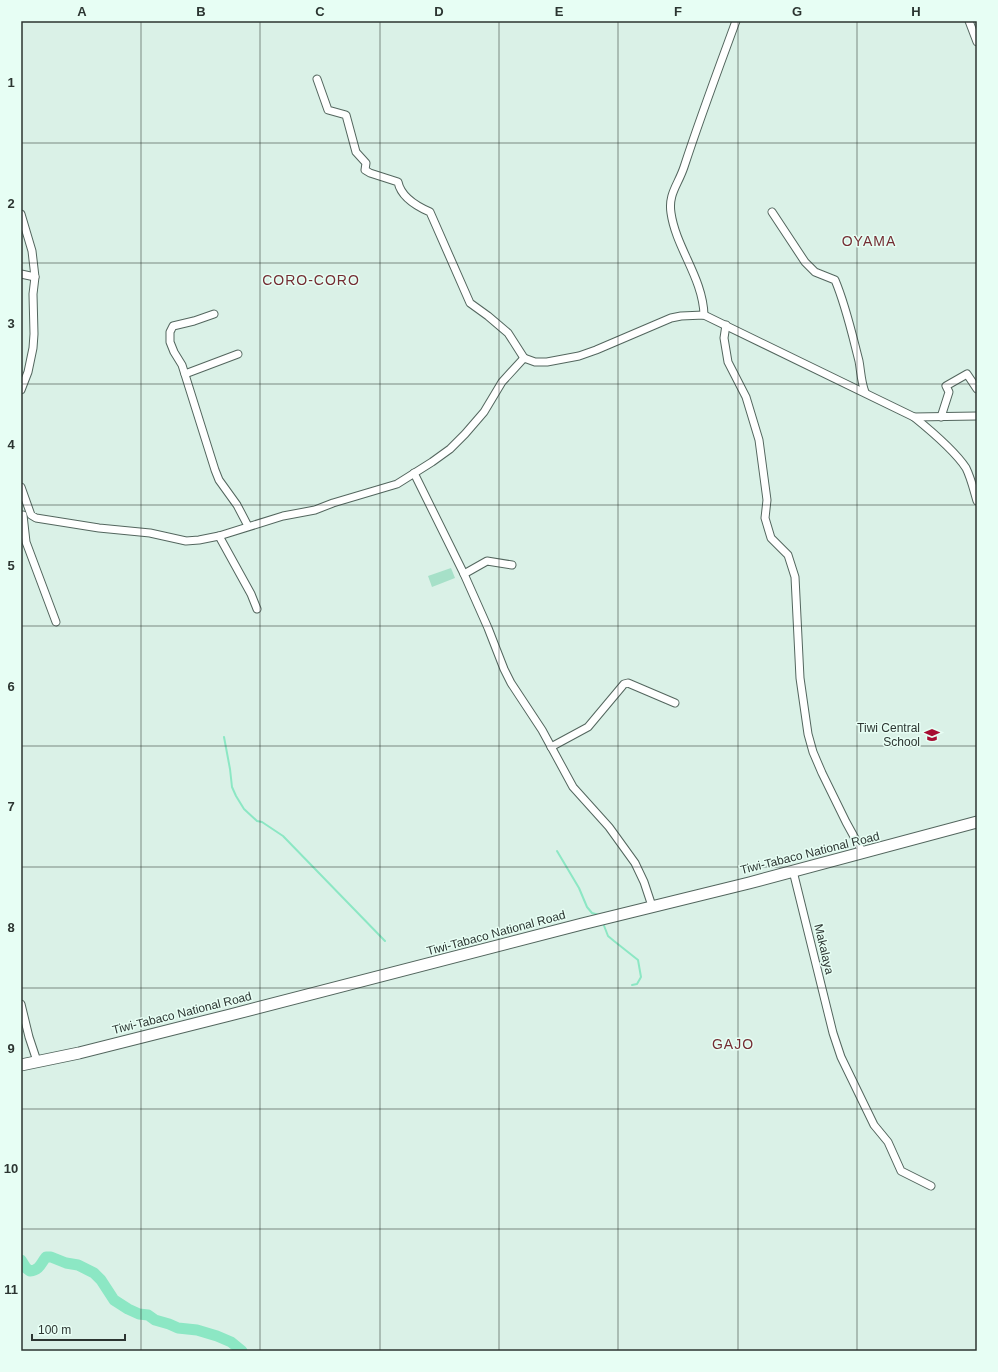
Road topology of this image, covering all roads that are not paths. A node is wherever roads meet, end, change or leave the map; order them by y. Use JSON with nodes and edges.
{"nodes":[{"id":1,"x":736,"y":21,"type":"edge"},
{"id":2,"x":969,"y":21,"type":"edge"},
{"id":3,"x":977,"y":42,"type":"edge"},
{"id":4,"x":317,"y":79,"type":"dead end"},
{"id":5,"x":772,"y":212,"type":"dead end"},
{"id":6,"x":21,"y":214,"type":"edge"},
{"id":7,"x":21,"y":274,"type":"edge"},
{"id":8,"x":35,"y":277,"type":"junction"},
{"id":9,"x":214,"y":314,"type":"dead end"},
{"id":10,"x":704,"y":314,"type":"junction"},
{"id":11,"x":726,"y":326,"type":"junction"},
{"id":12,"x":238,"y":354,"type":"dead end"},
{"id":13,"x":524,"y":358,"type":"junction"},
{"id":14,"x":185,"y":374,"type":"junction"},
{"id":15,"x":977,"y":389,"type":"edge"},
{"id":16,"x":21,"y":390,"type":"edge"},
{"id":17,"x":864,"y":392,"type":"junction"},
{"id":18,"x":977,"y":416,"type":"edge"},
{"id":19,"x":914,"y":417,"type":"junction"},
{"id":20,"x":941,"y":417,"type":"junction"},
{"id":21,"x":414,"y":473,"type":"junction"},
{"id":22,"x":21,"y":487,"type":"edge"},
{"id":23,"x":977,"y":501,"type":"edge"},
{"id":24,"x":22,"y":515,"type":"edge"},
{"id":25,"x":31,"y":515,"type":"junction"},
{"id":26,"x":248,"y":526,"type":"junction"},
{"id":27,"x":219,"y":536,"type":"junction"},
{"id":28,"x":512,"y":565,"type":"dead end"},
{"id":29,"x":464,"y":574,"type":"junction"},
{"id":30,"x":257,"y":609,"type":"dead end"},
{"id":31,"x":56,"y":622,"type":"dead end"},
{"id":32,"x":675,"y":703,"type":"dead end"},
{"id":33,"x":551,"y":747,"type":"junction"},
{"id":34,"x":977,"y":822,"type":"edge"},
{"id":35,"x":863,"y":853,"type":"junction"},
{"id":36,"x":793,"y":871,"type":"junction"},
{"id":37,"x":652,"y":906,"type":"junction"},
{"id":38,"x":21,"y":1004,"type":"edge"},
{"id":39,"x":37,"y":1062,"type":"junction"},
{"id":40,"x":21,"y":1065,"type":"edge"},
{"id":41,"x":931,"y":1186,"type":"dead end"}],
"edges":[{"from":1,"to":10,"type":"street"},
{"from":2,"to":3,"type":"street"},
{"from":4,"to":13,"type":"street"},
{"from":5,"to":17,"type":"street"},
{"from":6,"to":8,"type":"street"},
{"from":7,"to":8,"type":"street"},
{"from":8,"to":16,"type":"street"},
{"from":9,"to":14,"type":"street"},
{"from":10,"to":11,"type":"street"},
{"from":10,"to":13,"type":"street"},
{"from":11,"to":17,"type":"street"},
{"from":11,"to":35,"type":"street"},
{"from":12,"to":14,"type":"street"},
{"from":13,"to":21,"type":"street"},
{"from":14,"to":26,"type":"street"},
{"from":15,"to":20,"type":"street"},
{"from":17,"to":19,"type":"street"},
{"from":18,"to":20,"type":"street"},
{"from":19,"to":20,"type":"street"},
{"from":19,"to":23,"type":"street"},
{"from":21,"to":26,"type":"street"},
{"from":21,"to":29,"type":"street"},
{"from":22,"to":25,"type":"street"},
{"from":24,"to":25,"type":"street"},
{"from":24,"to":31,"type":"street"},
{"from":25,"to":27,"type":"street"},
{"from":26,"to":27,"type":"street"},
{"from":27,"to":30,"type":"street"},
{"from":28,"to":29,"type":"street"},
{"from":29,"to":33,"type":"street"},
{"from":32,"to":33,"type":"street"},
{"from":33,"to":37,"type":"street"},
{"from":34,"to":35,"type":"main road","name":"Tiwi-Tabaco National Road"},
{"from":35,"to":36,"type":"main road","name":"Tiwi-Tabaco National Road"},
{"from":36,"to":37,"type":"main road","name":"Tiwi-Tabaco National Road"},
{"from":36,"to":41,"type":"street","name":"Makalaya"},
{"from":37,"to":39,"type":"main road","name":"Tiwi-Tabaco National Road"},
{"from":38,"to":39,"type":"street"},
{"from":39,"to":40,"type":"main road","name":"Tiwi-Tabaco National Road"}]}
